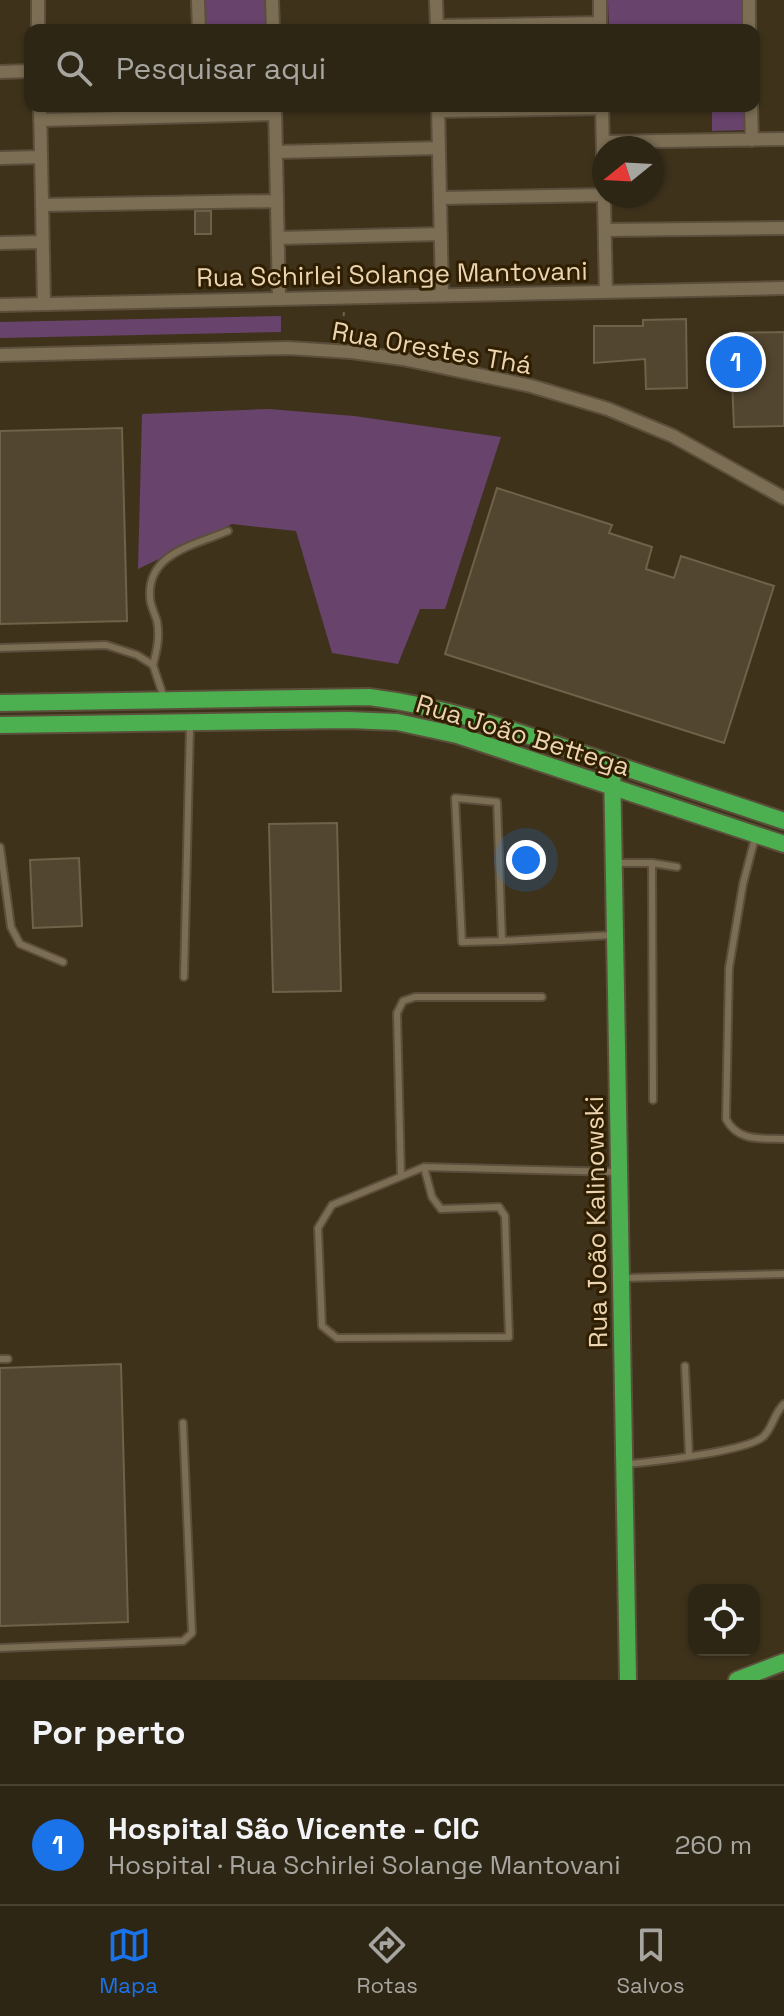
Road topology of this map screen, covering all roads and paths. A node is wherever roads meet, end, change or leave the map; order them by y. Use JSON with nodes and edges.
{"nodes":[{"id":1,"x":38,"y":0,"type":"edge"},
{"id":2,"x":198,"y":0,"type":"edge"},
{"id":3,"x":272,"y":0,"type":"edge"},
{"id":4,"x":436,"y":0,"type":"edge"},
{"id":5,"x":600,"y":0,"type":"edge"},
{"id":6,"x":749,"y":0,"type":"edge"},
{"id":7,"x":38,"y":24,"type":"edge"},
{"id":8,"x":199,"y":24,"type":"edge"},
{"id":9,"x":273,"y":24,"type":"edge"},
{"id":10,"x":437,"y":24,"type":"edge"},
{"id":11,"x":600,"y":24,"type":"edge"},
{"id":12,"x":749,"y":24,"type":"edge"},
{"id":13,"x":24,"y":71,"type":"edge"},
{"id":14,"x":0,"y":72,"type":"edge"},
{"id":15,"x":40,"y":112,"type":"edge"},
{"id":16,"x":182,"y":112,"type":"edge"},
{"id":17,"x":275,"y":112,"type":"edge"},
{"id":18,"x":438,"y":112,"type":"edge"},
{"id":19,"x":602,"y":112,"type":"edge"},
{"id":20,"x":751,"y":112,"type":"edge"},
{"id":21,"x":40,"y":120,"type":"junction"},
{"id":22,"x":603,"y":136,"type":"edge"},
{"id":23,"x":784,"y":139,"type":"edge"},
{"id":24,"x":752,"y":140,"type":"junction"},
{"id":25,"x":664,"y":141,"type":"edge"},
{"id":26,"x":439,"y":148,"type":"junction"},
{"id":27,"x":276,"y":152,"type":"junction"},
{"id":28,"x":41,"y":157,"type":"junction"},
{"id":29,"x":0,"y":158,"type":"edge"},
{"id":30,"x":592,"y":195,"type":"edge"},
{"id":31,"x":440,"y":198,"type":"junction"},
{"id":32,"x":277,"y":201,"type":"junction"},
{"id":33,"x":42,"y":205,"type":"junction"},
{"id":34,"x":604,"y":208,"type":"edge"},
{"id":35,"x":784,"y":228,"type":"edge"},
{"id":36,"x":605,"y":230,"type":"junction"},
{"id":37,"x":441,"y":234,"type":"junction"},
{"id":38,"x":278,"y":238,"type":"junction"},
{"id":39,"x":43,"y":242,"type":"junction"},
{"id":40,"x":0,"y":243,"type":"edge"},
{"id":41,"x":784,"y":288,"type":"edge"},
{"id":42,"x":606,"y":292,"type":"junction"},
{"id":43,"x":442,"y":295,"type":"junction"},
{"id":44,"x":279,"y":299,"type":"junction"},
{"id":45,"x":44,"y":304,"type":"junction"},
{"id":46,"x":0,"y":305,"type":"edge"},
{"id":47,"x":344,"y":309,"type":"dead end"},
{"id":48,"x":342,"y":344,"type":"dead end"},
{"id":49,"x":0,"y":355,"type":"edge"},
{"id":50,"x":784,"y":498,"type":"edge"},
{"id":51,"x":228,"y":531,"type":"dead end"},
{"id":52,"x":0,"y":648,"type":"edge"},
{"id":53,"x":153,"y":665,"type":"junction"},
{"id":54,"x":165,"y":700,"type":"junction"},
{"id":55,"x":0,"y":703,"type":"edge"},
{"id":56,"x":190,"y":722,"type":"junction"},
{"id":57,"x":0,"y":725,"type":"edge"},
{"id":58,"x":612,"y":763,"type":"junction"},
{"id":59,"x":613,"y":787,"type":"junction"},
{"id":60,"x":784,"y":821,"type":"edge"},
{"id":61,"x":756,"y":834,"type":"junction"},
{"id":62,"x":784,"y":844,"type":"edge"},
{"id":63,"x":0,"y":847,"type":"edge"},
{"id":64,"x":614,"y":863,"type":"junction"},
{"id":65,"x":652,"y":863,"type":"junction"},
{"id":66,"x":677,"y":867,"type":"dead end"},
{"id":67,"x":615,"y":935,"type":"junction"},
{"id":68,"x":502,"y":941,"type":"junction"},
{"id":69,"x":63,"y":962,"type":"dead end"},
{"id":70,"x":184,"y":977,"type":"dead end"},
{"id":71,"x":542,"y":997,"type":"dead end"},
{"id":72,"x":653,"y":1100,"type":"dead end"},
{"id":73,"x":784,"y":1139,"type":"edge"},
{"id":74,"x":424,"y":1167,"type":"junction"},
{"id":75,"x":619,"y":1172,"type":"junction"},
{"id":76,"x":401,"y":1176,"type":"junction"},
{"id":77,"x":784,"y":1274,"type":"edge"},
{"id":78,"x":621,"y":1278,"type":"junction"},
{"id":79,"x":685,"y":1366,"type":"dead end"},
{"id":80,"x":784,"y":1404,"type":"edge"},
{"id":81,"x":183,"y":1423,"type":"dead end"},
{"id":82,"x":689,"y":1456,"type":"junction"},
{"id":83,"x":624,"y":1465,"type":"junction"},
{"id":84,"x":0,"y":1648,"type":"edge"},
{"id":85,"x":784,"y":1662,"type":"edge"},
{"id":86,"x":628,"y":1680,"type":"edge"},
{"id":87,"x":737,"y":1680,"type":"edge"}],
"edges":[{"from":1,"to":7,"type":"street"},
{"from":2,"to":8,"type":"street"},
{"from":3,"to":9,"type":"street"},
{"from":4,"to":10,"type":"street"},
{"from":5,"to":11,"type":"street"},
{"from":6,"to":12,"type":"street"},
{"from":13,"to":14,"type":"street"},
{"from":15,"to":21,"type":"street"},
{"from":16,"to":21,"type":"street"},
{"from":17,"to":27,"type":"street"},
{"from":18,"to":26,"type":"street"},
{"from":19,"to":22,"type":"street"},
{"from":20,"to":24,"type":"street"},
{"from":21,"to":28,"type":"street"},
{"from":23,"to":24,"type":"street"},
{"from":24,"to":25,"type":"street"},
{"from":26,"to":27,"type":"street"},
{"from":26,"to":31,"type":"street"},
{"from":27,"to":32,"type":"street"},
{"from":28,"to":29,"type":"street"},
{"from":28,"to":33,"type":"street"},
{"from":30,"to":31,"type":"street"},
{"from":31,"to":37,"type":"street"},
{"from":32,"to":33,"type":"street"},
{"from":32,"to":38,"type":"street"},
{"from":33,"to":39,"type":"street"},
{"from":34,"to":36,"type":"street"},
{"from":35,"to":36,"type":"street"},
{"from":36,"to":42,"type":"street"},
{"from":37,"to":38,"type":"street"},
{"from":37,"to":43,"type":"street"},
{"from":38,"to":44,"type":"street"},
{"from":39,"to":40,"type":"street"},
{"from":39,"to":45,"type":"street"},
{"from":41,"to":42,"type":"street","name":"Rua Schirlei Solange Mantovani"},
{"from":42,"to":43,"type":"street","name":"Rua Schirlei Solange Mantovani"},
{"from":43,"to":44,"type":"street","name":"Rua Schirlei Solange Mantovani"},
{"from":44,"to":45,"type":"street","name":"Rua Schirlei Solange Mantovani"},
{"from":45,"to":46,"type":"street","name":"Rua Schirlei Solange Mantovani"},
{"from":47,"to":48,"type":"path"},
{"from":49,"to":50,"type":"street","name":"Rua Orestes Thá"},
{"from":51,"to":53,"type":"lane"},
{"from":52,"to":53,"type":"lane"},
{"from":53,"to":54,"type":"lane"},
{"from":54,"to":55,"type":"main road","name":"Rua João Bettega"},
{"from":54,"to":58,"type":"main road","name":"Rua João Bettega"},
{"from":56,"to":57,"type":"main road","name":"Rua João Bettega"},
{"from":56,"to":59,"type":"main road","name":"Rua João Bettega"},
{"from":56,"to":70,"type":"lane"},
{"from":58,"to":59,"type":"main road","name":"Rua João Kalinowski"},
{"from":58,"to":60,"type":"main road","name":"Rua João Bettega"},
{"from":59,"to":61,"type":"main road","name":"Rua João Bettega"},
{"from":59,"to":64,"type":"main road","name":"Rua João Kalinowski"},
{"from":61,"to":62,"type":"main road","name":"Rua João Bettega"},
{"from":61,"to":73,"type":"lane"},
{"from":63,"to":69,"type":"lane"},
{"from":64,"to":65,"type":"lane"},
{"from":64,"to":67,"type":"main road","name":"Rua João Kalinowski"},
{"from":65,"to":66,"type":"lane"},
{"from":65,"to":72,"type":"lane"},
{"from":67,"to":68,"type":"lane"},
{"from":67,"to":75,"type":"main road","name":"Rua João Kalinowski"},
{"from":68,"to":68,"type":"lane"},
{"from":71,"to":76,"type":"lane"},
{"from":74,"to":75,"type":"lane"},
{"from":74,"to":76,"type":"lane"},
{"from":74,"to":76,"type":"lane"},
{"from":75,"to":78,"type":"main road","name":"Rua João Kalinowski"},
{"from":77,"to":78,"type":"lane"},
{"from":78,"to":83,"type":"main road","name":"Rua João Kalinowski"},
{"from":79,"to":82,"type":"lane"},
{"from":80,"to":82,"type":"lane"},
{"from":81,"to":84,"type":"lane"},
{"from":82,"to":83,"type":"lane"},
{"from":83,"to":86,"type":"main road","name":"Rua João Kalinowski"},
{"from":85,"to":87,"type":"main road"}]}
